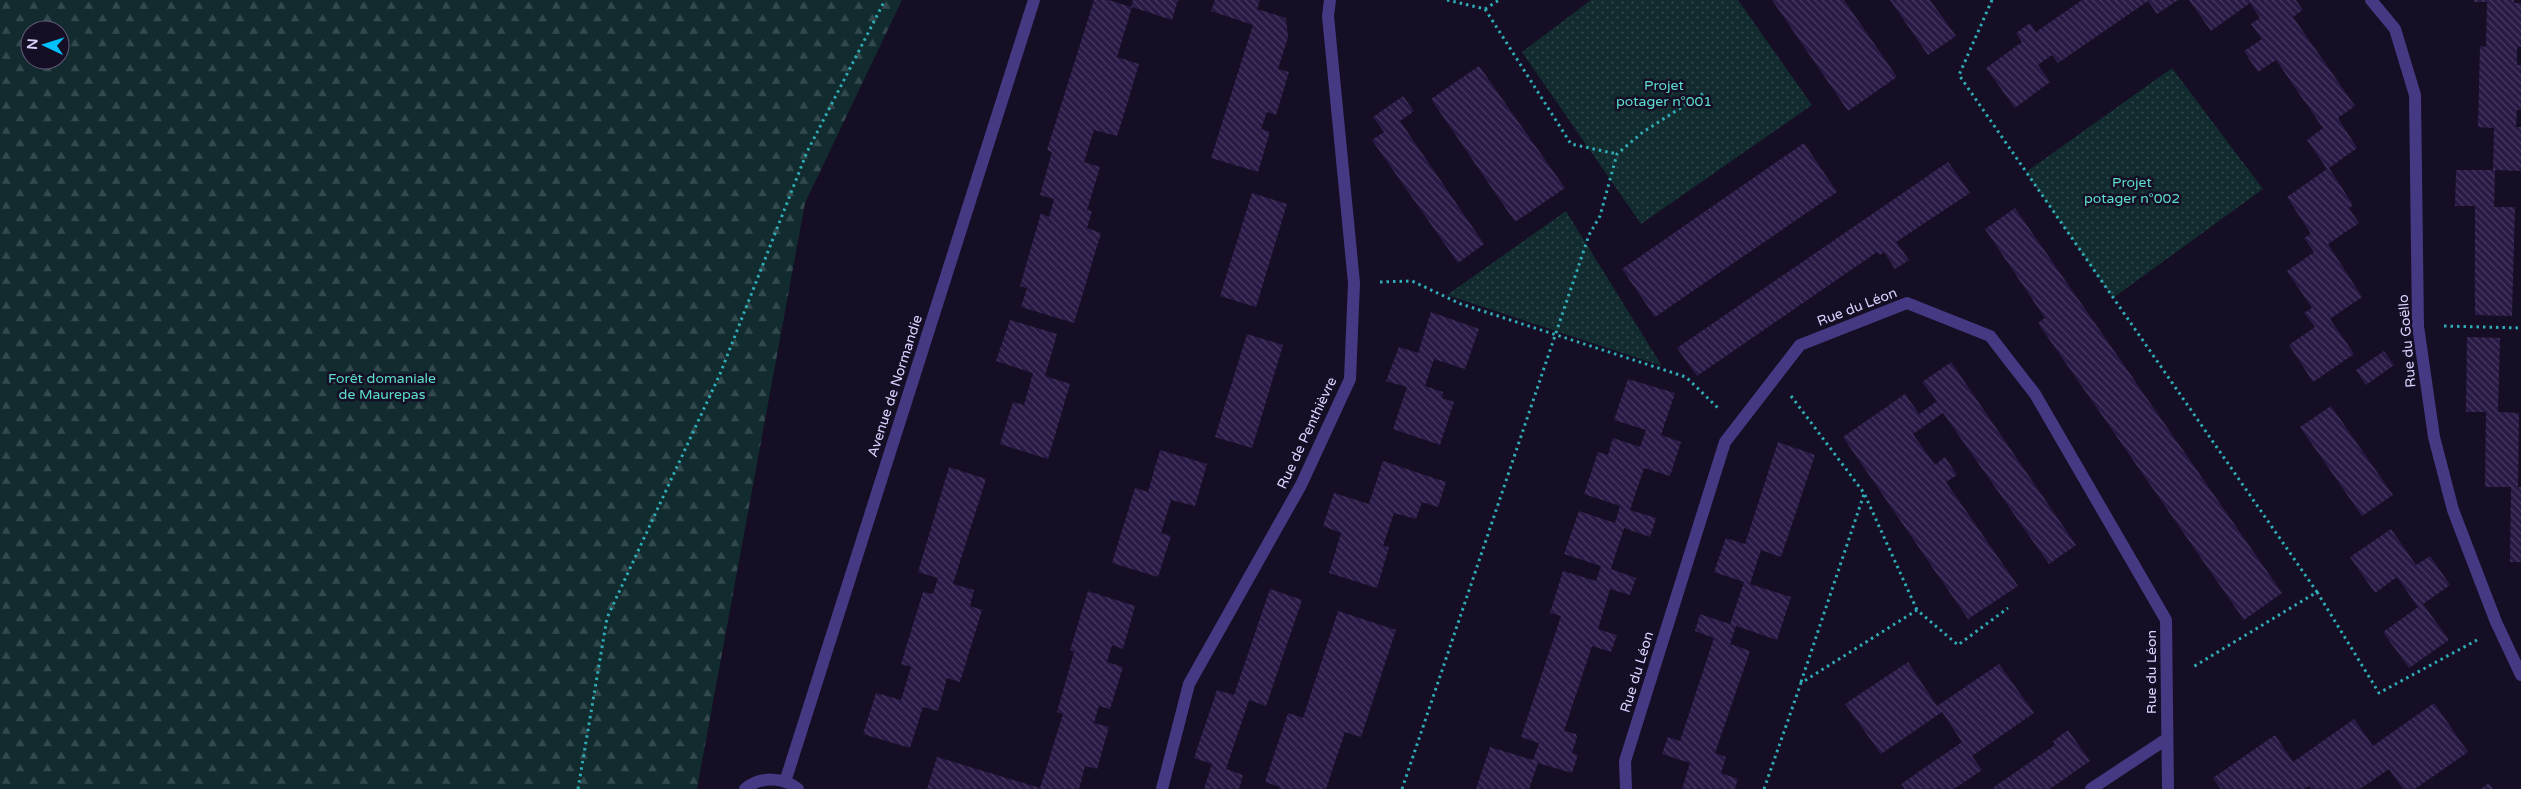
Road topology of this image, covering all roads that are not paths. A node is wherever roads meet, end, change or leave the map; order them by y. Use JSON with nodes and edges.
{"nodes":[{"id":1,"x":1034,"y":0,"type":"edge"},
{"id":2,"x":1330,"y":0,"type":"edge"},
{"id":3,"x":2371,"y":0,"type":"edge"},
{"id":4,"x":2521,"y":675,"type":"edge"},
{"id":5,"x":2166,"y":740,"type":"junction"},
{"id":6,"x":785,"y":782,"type":"junction"},
{"id":7,"x":745,"y":789,"type":"edge"},
{"id":8,"x":798,"y":789,"type":"edge"},
{"id":9,"x":1162,"y":789,"type":"edge"},
{"id":10,"x":1626,"y":789,"type":"edge"},
{"id":11,"x":2091,"y":789,"type":"edge"},
{"id":12,"x":2168,"y":789,"type":"edge"}],
"edges":[{"from":1,"to":6,"type":"street","name":"Avenue de Normandie"},
{"from":2,"to":9,"type":"street","name":"Rue de Penthièvre"},
{"from":3,"to":4,"type":"street","name":"Rue du Goëllo"},
{"from":5,"to":10,"type":"street","name":"Rue du Léon"},
{"from":5,"to":11,"type":"street"},
{"from":5,"to":12,"type":"street","name":"Rue du Léon"},
{"from":6,"to":7,"type":"street"},
{"from":6,"to":8,"type":"street"}]}
